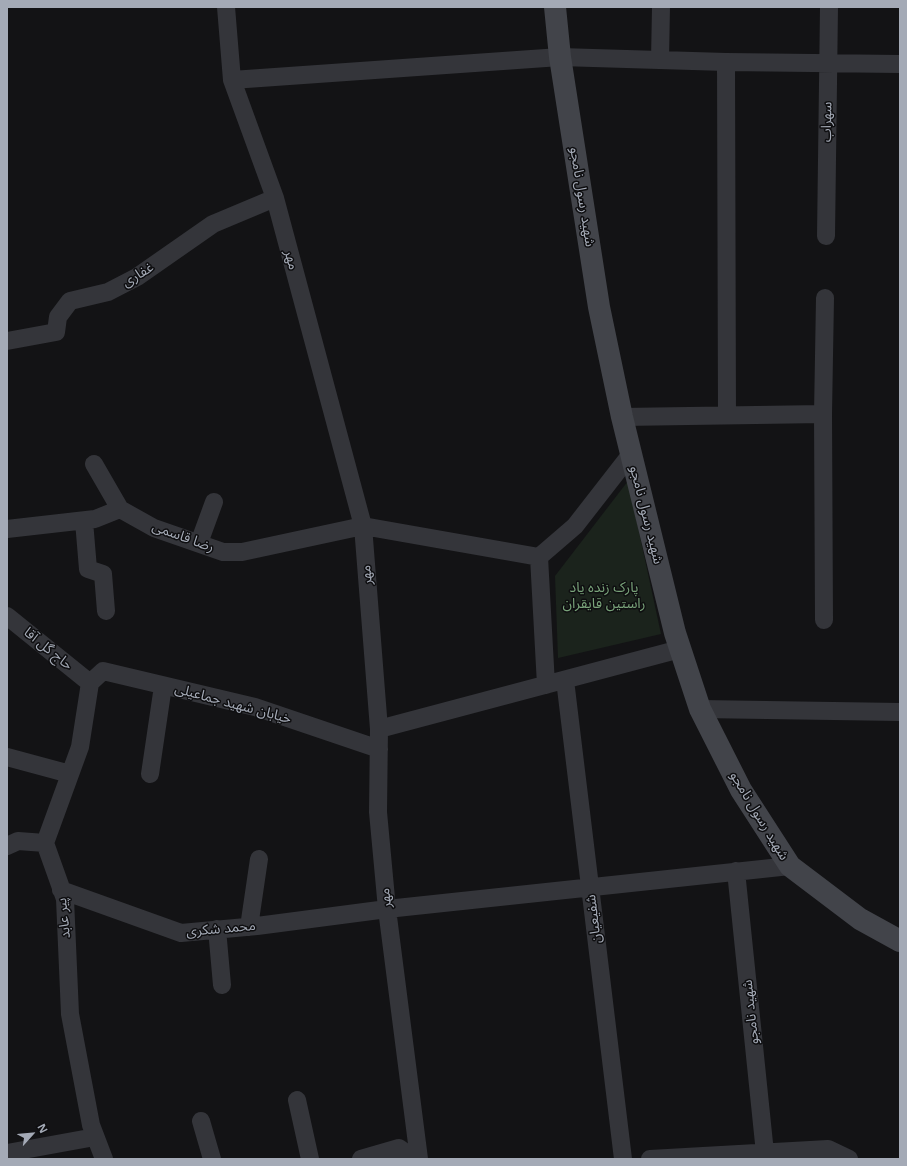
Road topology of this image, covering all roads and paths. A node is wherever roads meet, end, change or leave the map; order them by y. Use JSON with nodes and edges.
{"nodes":[{"id":1,"x":226,"y":7,"type":"edge"},
{"id":2,"x":555,"y":7,"type":"edge"},
{"id":3,"x":661,"y":7,"type":"edge"},
{"id":4,"x":828,"y":7,"type":"edge"},
{"id":5,"x":560,"y":57,"type":"junction"},
{"id":6,"x":660,"y":60,"type":"junction"},
{"id":7,"x":726,"y":62,"type":"junction"},
{"id":8,"x":828,"y":63,"type":"junction"},
{"id":9,"x":900,"y":64,"type":"edge"},
{"id":10,"x":232,"y":80,"type":"junction"},
{"id":11,"x":275,"y":198,"type":"junction"},
{"id":12,"x":826,"y":236,"type":"dead end"},
{"id":13,"x":825,"y":298,"type":"dead end"},
{"id":14,"x":7,"y":341,"type":"edge"},
{"id":15,"x":823,"y":414,"type":"junction"},
{"id":16,"x":727,"y":415,"type":"junction"},
{"id":17,"x":622,"y":416,"type":"junction"},
{"id":18,"x":631,"y":454,"type":"junction"},
{"id":19,"x":94,"y":464,"type":"dead end"},
{"id":20,"x":214,"y":502,"type":"dead end"},
{"id":21,"x":120,"y":510,"type":"junction"},
{"id":22,"x":84,"y":520,"type":"junction"},
{"id":23,"x":363,"y":526,"type":"junction"},
{"id":24,"x":7,"y":530,"type":"edge"},
{"id":25,"x":199,"y":543,"type":"junction"},
{"id":26,"x":539,"y":557,"type":"junction"},
{"id":27,"x":106,"y":611,"type":"dead end"},
{"id":28,"x":7,"y":616,"type":"edge"},
{"id":29,"x":824,"y":620,"type":"dead end"},
{"id":30,"x":680,"y":649,"type":"junction"},
{"id":31,"x":565,"y":680,"type":"junction"},
{"id":32,"x":90,"y":683,"type":"junction"},
{"id":33,"x":546,"y":685,"type":"junction"},
{"id":34,"x":163,"y":686,"type":"junction"},
{"id":35,"x":700,"y":709,"type":"junction"},
{"id":36,"x":900,"y":712,"type":"edge"},
{"id":37,"x":379,"y":729,"type":"junction"},
{"id":38,"x":379,"y":749,"type":"junction"},
{"id":39,"x":7,"y":757,"type":"edge"},
{"id":40,"x":70,"y":774,"type":"junction"},
{"id":41,"x":150,"y":774,"type":"dead end"},
{"id":42,"x":44,"y":843,"type":"junction"},
{"id":43,"x":7,"y":846,"type":"edge"},
{"id":44,"x":259,"y":859,"type":"dead end"},
{"id":45,"x":790,"y":866,"type":"junction"},
{"id":46,"x":736,"y":871,"type":"junction"},
{"id":47,"x":590,"y":886,"type":"junction"},
{"id":48,"x":61,"y":890,"type":"junction"},
{"id":49,"x":387,"y":909,"type":"junction"},
{"id":50,"x":249,"y":927,"type":"junction"},
{"id":51,"x":217,"y":929,"type":"junction"},
{"id":52,"x":900,"y":941,"type":"edge"},
{"id":53,"x":222,"y":985,"type":"dead end"},
{"id":54,"x":297,"y":1100,"type":"dead end"},
{"id":55,"x":201,"y":1121,"type":"dead end"},
{"id":56,"x":96,"y":1136,"type":"junction"},
{"id":57,"x":7,"y":1153,"type":"edge"},
{"id":58,"x":765,"y":1153,"type":"junction"},
{"id":59,"x":104,"y":1159,"type":"edge"},
{"id":60,"x":212,"y":1159,"type":"edge"},
{"id":61,"x":310,"y":1159,"type":"edge"},
{"id":62,"x":361,"y":1159,"type":"edge"},
{"id":63,"x":414,"y":1159,"type":"edge"},
{"id":64,"x":419,"y":1159,"type":"edge"},
{"id":65,"x":623,"y":1159,"type":"edge"},
{"id":66,"x":650,"y":1159,"type":"edge"},
{"id":67,"x":848,"y":1159,"type":"edge"}],
"edges":[{"from":1,"to":10,"type":"street","name":"مهر"},
{"from":2,"to":5,"type":"street","name":"شهید رسول نامجو"},
{"from":3,"to":6,"type":"street"},
{"from":4,"to":8,"type":"street","name":"سهراب"},
{"from":5,"to":6,"type":"street"},
{"from":5,"to":10,"type":"street"},
{"from":5,"to":17,"type":"street","name":"شهید رسول نامجو"},
{"from":6,"to":7,"type":"street"},
{"from":7,"to":8,"type":"street"},
{"from":7,"to":16,"type":"street"},
{"from":8,"to":9,"type":"street"},
{"from":8,"to":12,"type":"street","name":"سهراب"},
{"from":10,"to":11,"type":"street","name":"مهر"},
{"from":11,"to":14,"type":"street","name":"غفاری"},
{"from":11,"to":23,"type":"street","name":"مهر"},
{"from":13,"to":15,"type":"street"},
{"from":15,"to":16,"type":"street"},
{"from":15,"to":29,"type":"street"},
{"from":16,"to":17,"type":"street"},
{"from":17,"to":18,"type":"street","name":"شهید رسول نامجو"},
{"from":18,"to":26,"type":"street"},
{"from":18,"to":30,"type":"street","name":"شهید رسول نامجو"},
{"from":19,"to":21,"type":"street"},
{"from":20,"to":25,"type":"street"},
{"from":21,"to":22,"type":"street"},
{"from":21,"to":25,"type":"street","name":"رضا قاسمی"},
{"from":22,"to":24,"type":"street"},
{"from":22,"to":27,"type":"street"},
{"from":23,"to":25,"type":"street","name":"رضا قاسمی"},
{"from":23,"to":26,"type":"street"},
{"from":23,"to":37,"type":"street","name":"مهر"},
{"from":26,"to":33,"type":"street"},
{"from":28,"to":32,"type":"street","name":"حاج گل آقا"},
{"from":30,"to":31,"type":"street"},
{"from":30,"to":35,"type":"street","name":"شهید رسول نامجو"},
{"from":31,"to":33,"type":"street"},
{"from":31,"to":47,"type":"street","name":"شفیعیان"},
{"from":32,"to":34,"type":"street","name":"خیابان شهید جماعیلی"},
{"from":32,"to":40,"type":"street"},
{"from":33,"to":37,"type":"street"},
{"from":34,"to":38,"type":"street","name":"خیابان شهید جماعیلی"},
{"from":34,"to":41,"type":"street"},
{"from":35,"to":36,"type":"street"},
{"from":35,"to":45,"type":"street","name":"شهید رسول نامجو"},
{"from":37,"to":38,"type":"street","name":"مهر"},
{"from":38,"to":49,"type":"street","name":"مهر"},
{"from":39,"to":40,"type":"street"},
{"from":40,"to":42,"type":"street"},
{"from":42,"to":43,"type":"street"},
{"from":42,"to":48,"type":"street","name":"پیر عابد"},
{"from":44,"to":50,"type":"street"},
{"from":45,"to":46,"type":"street","name":"محمد شکری"},
{"from":45,"to":52,"type":"street","name":"شهید رسول نامجو"},
{"from":46,"to":47,"type":"street","name":"محمد شکری"},
{"from":46,"to":58,"type":"street","name":"شهید نامجو"},
{"from":47,"to":49,"type":"street","name":"محمد شکری"},
{"from":47,"to":65,"type":"street","name":"شفیعیان"},
{"from":48,"to":51,"type":"street","name":"محمد شکری"},
{"from":48,"to":56,"type":"street","name":"پیر عابد"},
{"from":49,"to":50,"type":"street","name":"محمد شکری"},
{"from":49,"to":64,"type":"street","name":"مهر"},
{"from":50,"to":51,"type":"street","name":"محمد شکری"},
{"from":51,"to":53,"type":"street"},
{"from":54,"to":61,"type":"street"},
{"from":55,"to":60,"type":"street"},
{"from":56,"to":57,"type":"street"},
{"from":56,"to":59,"type":"street","name":"پیر عابد"},
{"from":58,"to":66,"type":"street"},
{"from":58,"to":67,"type":"street"},
{"from":62,"to":63,"type":"street"}]}
